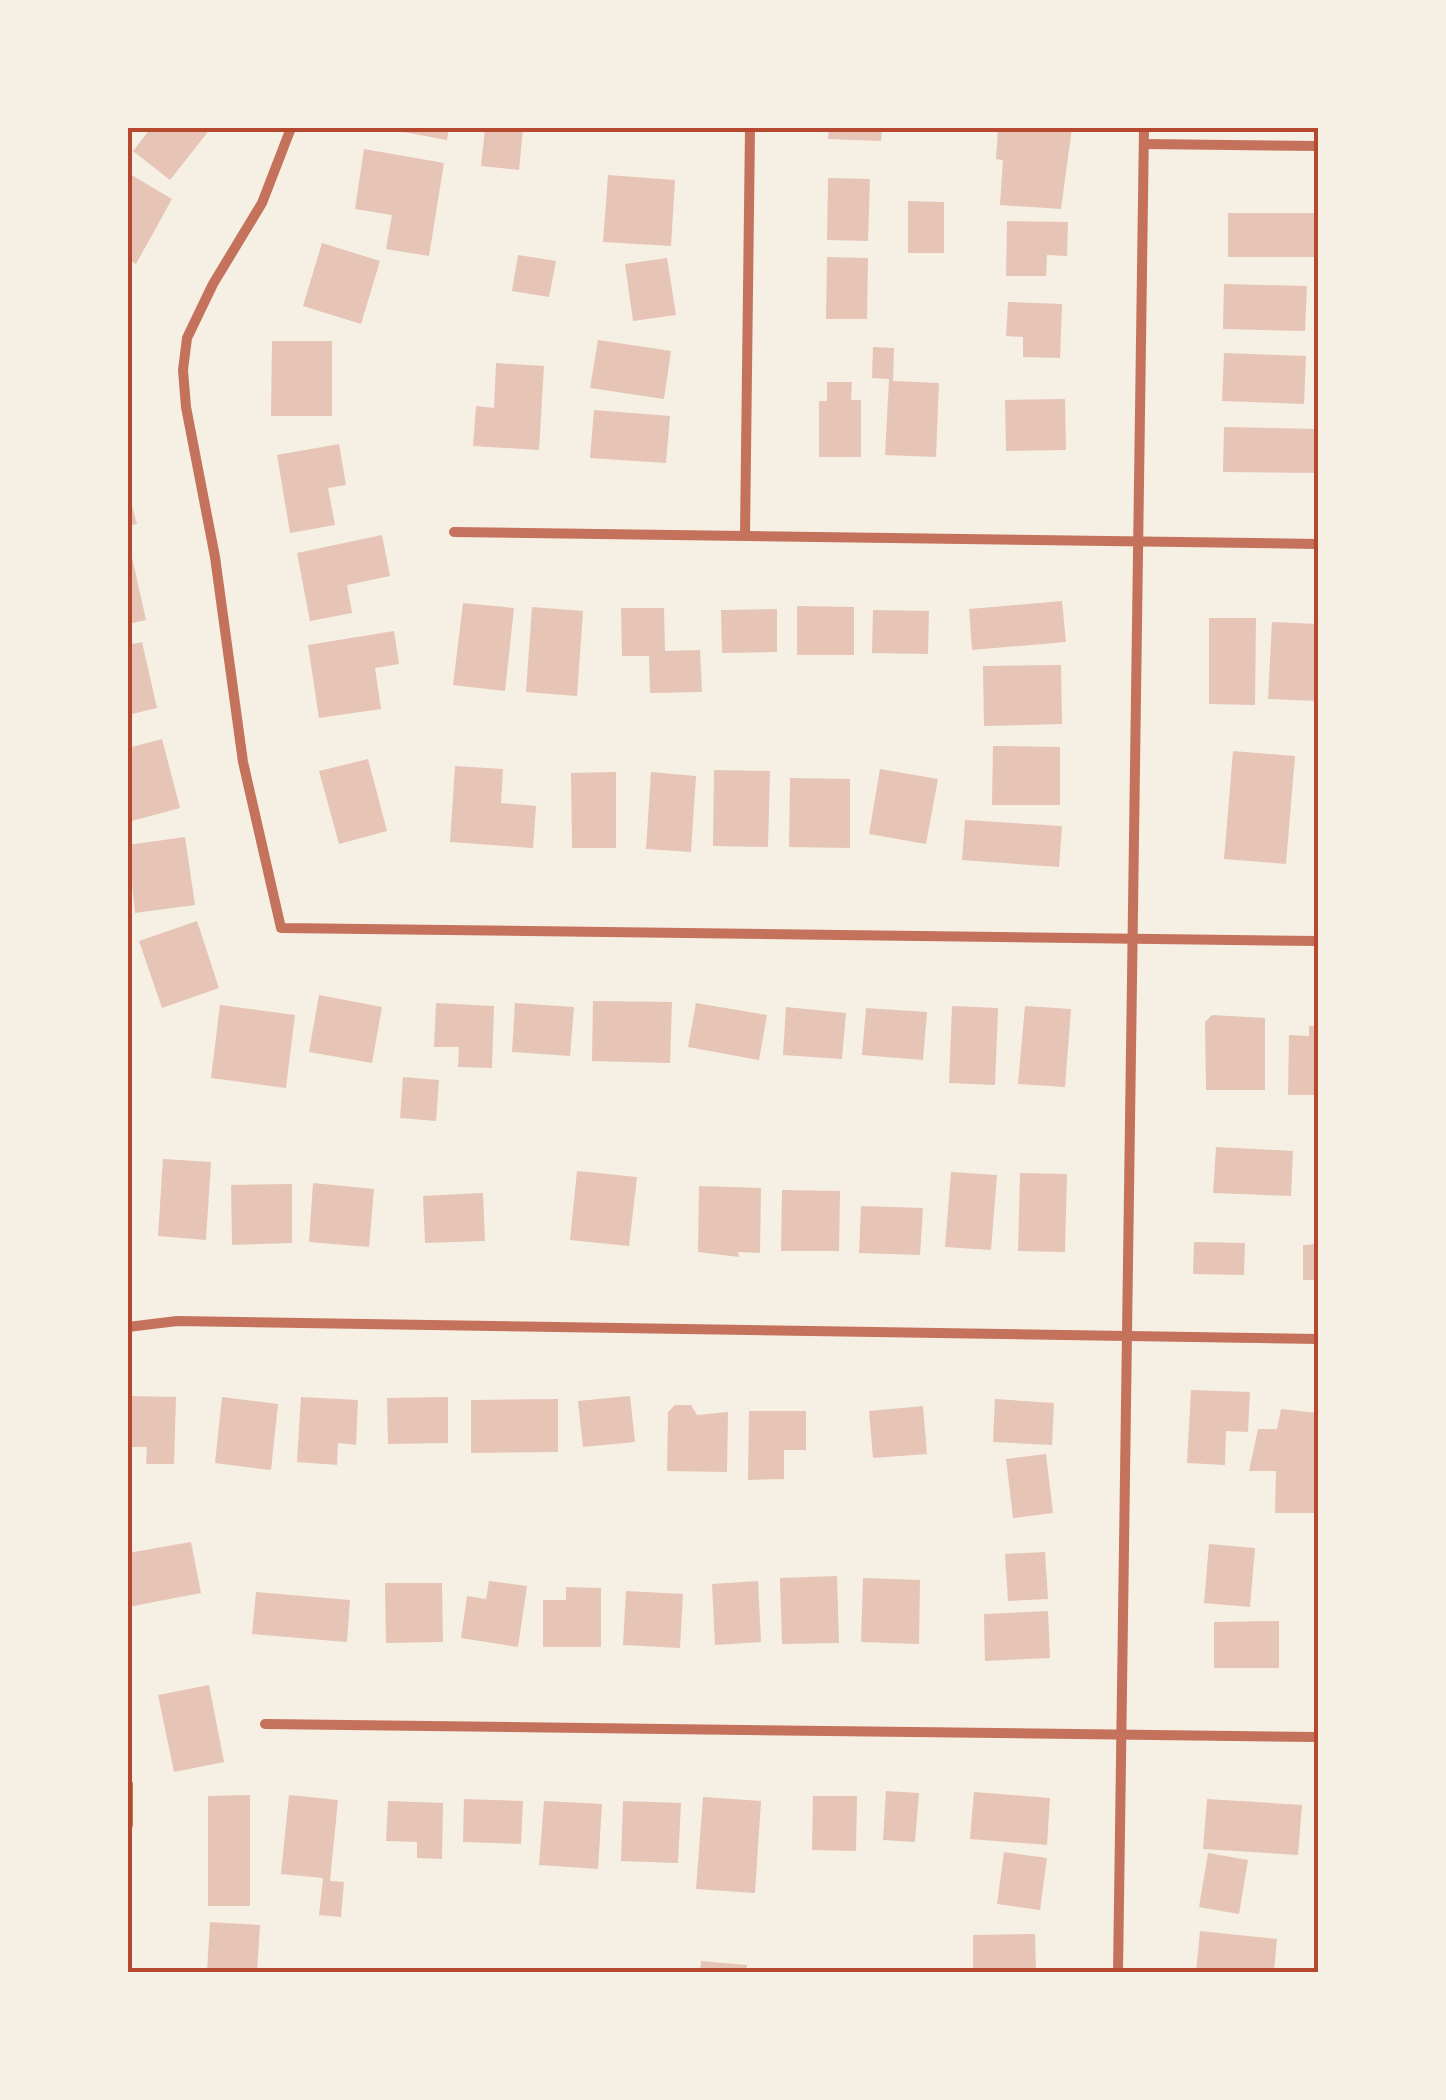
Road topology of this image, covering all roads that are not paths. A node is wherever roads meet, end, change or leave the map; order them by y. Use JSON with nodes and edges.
{"nodes":[{"id":1,"x":291,"y":128,"type":"edge"},
{"id":2,"x":750,"y":128,"type":"edge"},
{"id":3,"x":1144,"y":128,"type":"edge"},
{"id":4,"x":1144,"y":144,"type":"junction"},
{"id":5,"x":1318,"y":146,"type":"edge"},
{"id":6,"x":454,"y":532,"type":"dead end"},
{"id":7,"x":745,"y":534,"type":"junction"},
{"id":8,"x":1138,"y":541,"type":"junction"},
{"id":9,"x":1318,"y":544,"type":"edge"},
{"id":10,"x":1133,"y":939,"type":"junction"},
{"id":11,"x":1318,"y":941,"type":"edge"},
{"id":12,"x":128,"y":1327,"type":"edge"},
{"id":13,"x":1127,"y":1336,"type":"junction"},
{"id":14,"x":1318,"y":1339,"type":"edge"},
{"id":15,"x":265,"y":1724,"type":"dead end"},
{"id":16,"x":1121,"y":1734,"type":"junction"},
{"id":17,"x":1318,"y":1737,"type":"edge"},
{"id":18,"x":128,"y":1784,"type":"edge"},
{"id":19,"x":128,"y":1825,"type":"edge"},
{"id":20,"x":1118,"y":1972,"type":"edge"}],
"edges":[{"from":1,"to":10,"type":"street"},
{"from":2,"to":7,"type":"street"},
{"from":3,"to":4,"type":"street"},
{"from":4,"to":5,"type":"street"},
{"from":4,"to":8,"type":"street"},
{"from":6,"to":7,"type":"street"},
{"from":7,"to":8,"type":"street"},
{"from":8,"to":9,"type":"street"},
{"from":8,"to":10,"type":"street"},
{"from":10,"to":11,"type":"street"},
{"from":10,"to":13,"type":"street"},
{"from":12,"to":13,"type":"street"},
{"from":13,"to":14,"type":"street"},
{"from":13,"to":16,"type":"street"},
{"from":15,"to":16,"type":"street"},
{"from":16,"to":17,"type":"street"},
{"from":16,"to":20,"type":"street"},
{"from":18,"to":19,"type":"street"}]}
